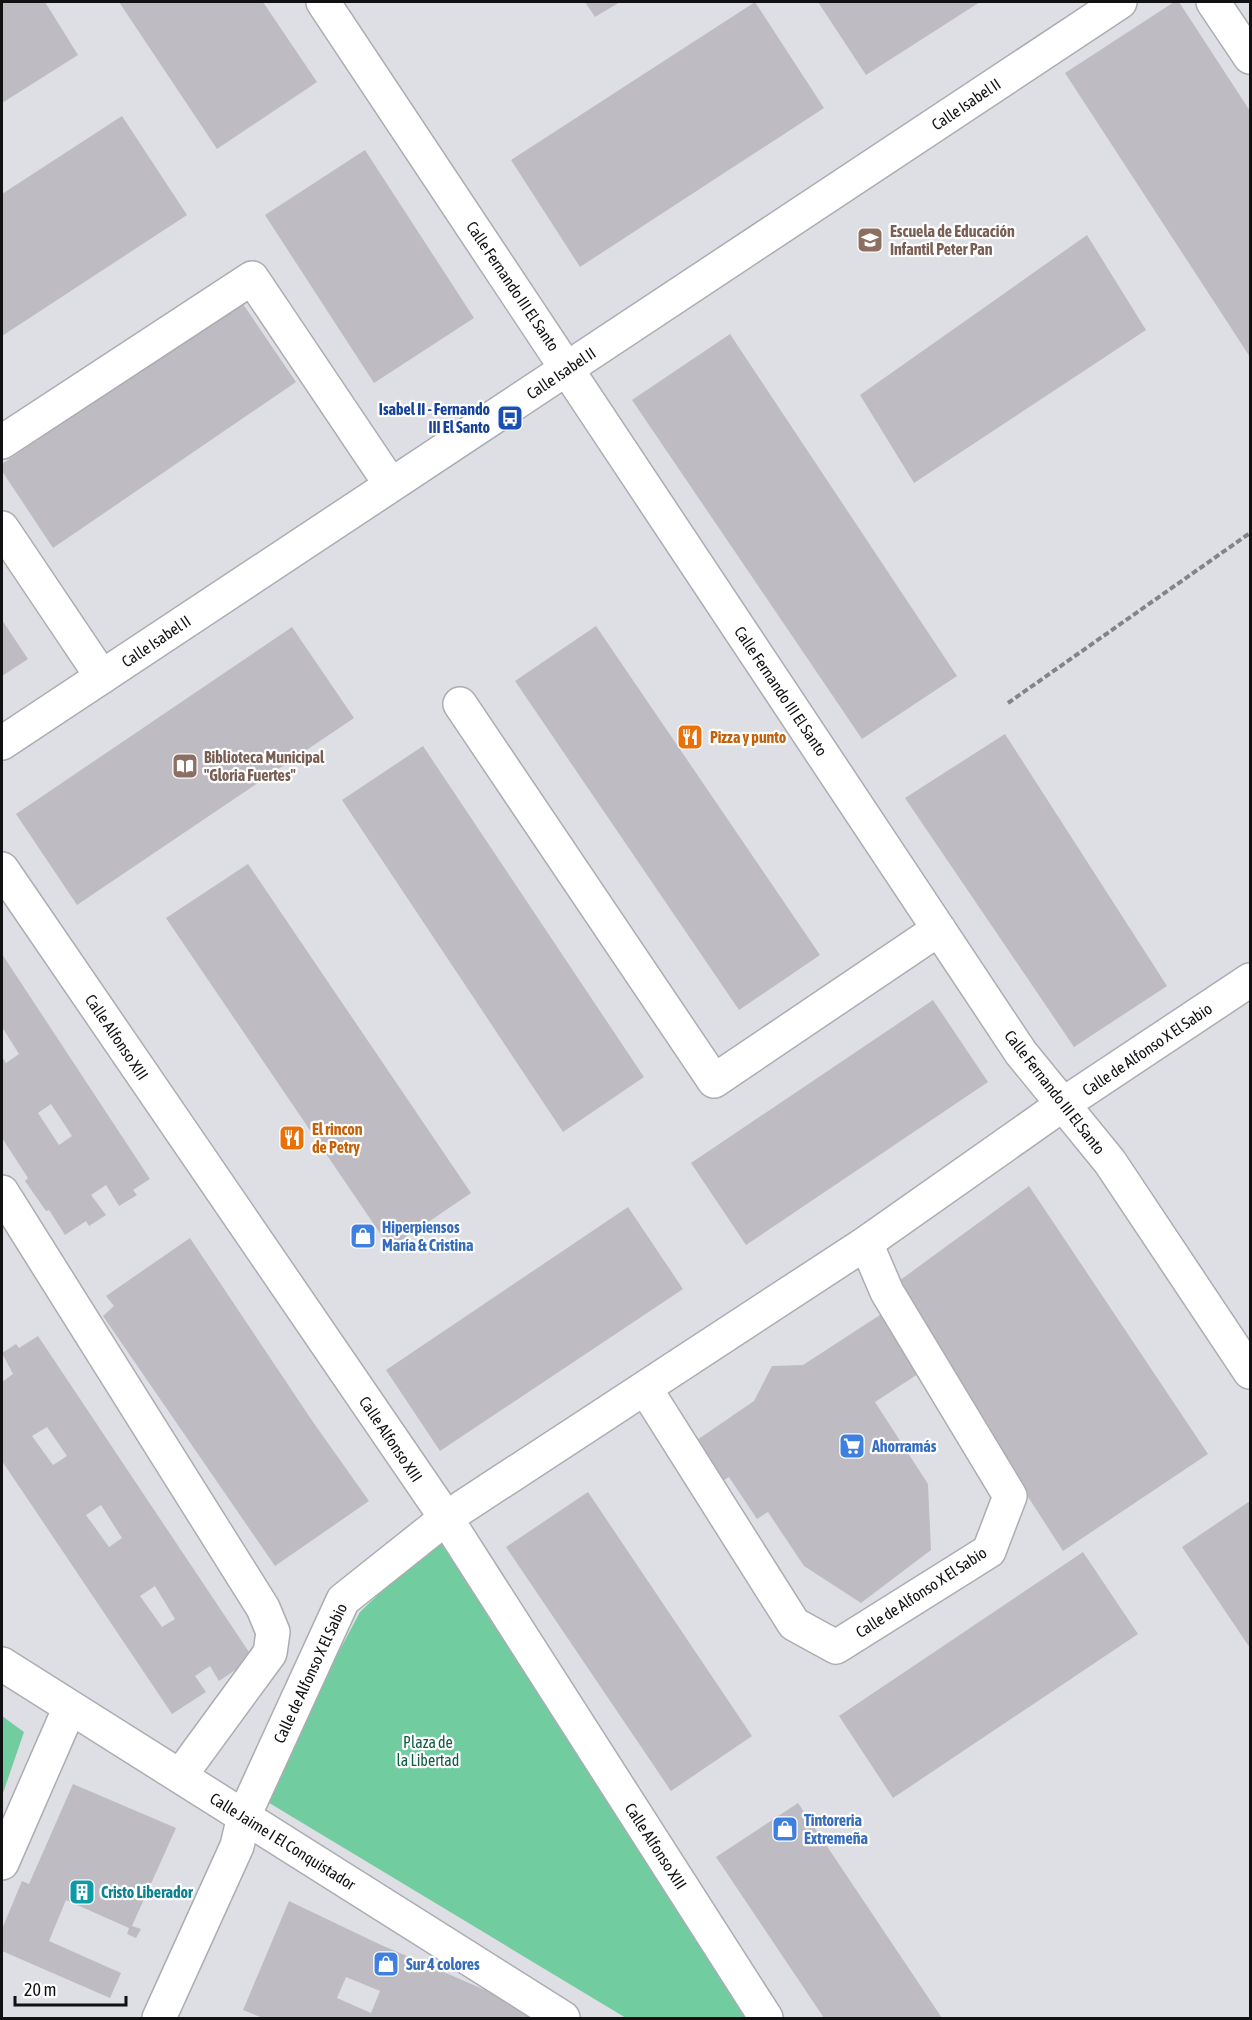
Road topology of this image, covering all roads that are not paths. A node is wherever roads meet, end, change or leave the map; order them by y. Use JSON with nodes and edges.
{"nodes":[{"id":1,"x":323,"y":2,"type":"edge"},
{"id":2,"x":1120,"y":2,"type":"edge"},
{"id":3,"x":1213,"y":2,"type":"edge"},
{"id":4,"x":1251,"y":57,"type":"edge"},
{"id":5,"x":568,"y":368,"type":"junction"},
{"id":6,"x":2,"y":442,"type":"edge"},
{"id":7,"x":391,"y":485,"type":"junction"},
{"id":8,"x":2,"y":528,"type":"edge"},
{"id":9,"x":102,"y":677,"type":"junction"},
{"id":10,"x":460,"y":704,"type":"dead end"},
{"id":11,"x":2,"y":743,"type":"edge"},
{"id":12,"x":2,"y":869,"type":"edge"},
{"id":13,"x":939,"y":929,"type":"junction"},
{"id":14,"x":1251,"y":980,"type":"edge"},
{"id":15,"x":1062,"y":1105,"type":"junction"},
{"id":16,"x":2,"y":1192,"type":"edge"},
{"id":17,"x":866,"y":1243,"type":"junction"},
{"id":18,"x":1251,"y":1372,"type":"edge"},
{"id":19,"x":645,"y":1388,"type":"junction"},
{"id":20,"x":446,"y":1518,"type":"junction"},
{"id":21,"x":2,"y":1664,"type":"edge"},
{"id":22,"x":70,"y":1707,"type":"junction"},
{"id":23,"x":180,"y":1776,"type":"junction"},
{"id":24,"x":244,"y":1816,"type":"junction"},
{"id":25,"x":2,"y":1863,"type":"edge"},
{"id":26,"x":159,"y":2019,"type":"edge"},
{"id":27,"x":563,"y":2019,"type":"edge"},
{"id":28,"x":766,"y":2019,"type":"edge"}],
"edges":[{"from":1,"to":5,"type":"street","name":"Calle Fernando III El Santo"},
{"from":2,"to":5,"type":"street","name":"Calle Isabel II"},
{"from":3,"to":4,"type":"street"},
{"from":5,"to":7,"type":"street","name":"Calle Isabel II"},
{"from":5,"to":13,"type":"street","name":"Calle Fernando III El Santo"},
{"from":6,"to":7,"type":"street"},
{"from":7,"to":9,"type":"street","name":"Calle Isabel II"},
{"from":8,"to":9,"type":"street"},
{"from":9,"to":11,"type":"street","name":"Calle Isabel II"},
{"from":10,"to":13,"type":"street"},
{"from":12,"to":20,"type":"street","name":"Calle Alfonso XIII"},
{"from":13,"to":15,"type":"street","name":"Calle Fernando III El Santo"},
{"from":14,"to":15,"type":"street","name":"Calle de Alfonso X El Sabio"},
{"from":15,"to":17,"type":"street","name":"Calle de Alfonso X El Sabio"},
{"from":15,"to":18,"type":"street","name":"Calle Fernando III El Santo"},
{"from":16,"to":23,"type":"street"},
{"from":17,"to":19,"type":"street","name":"Calle de Alfonso X El Sabio"},
{"from":17,"to":19,"type":"street","name":"Calle de Alfonso X El Sabio"},
{"from":19,"to":20,"type":"street","name":"Calle de Alfonso X El Sabio"},
{"from":20,"to":24,"type":"street","name":"Calle de Alfonso X El Sabio"},
{"from":20,"to":28,"type":"street","name":"Calle Alfonso XIII"},
{"from":21,"to":22,"type":"street","name":"Calle Jaime I El Conquistador"},
{"from":22,"to":23,"type":"street","name":"Calle Jaime I El Conquistador"},
{"from":22,"to":25,"type":"street"},
{"from":23,"to":24,"type":"street","name":"Calle Jaime I El Conquistador"},
{"from":24,"to":26,"type":"street","name":"Calle de Alfonso X El Sabio"},
{"from":24,"to":27,"type":"street","name":"Calle Jaime I El Conquistador"}]}
